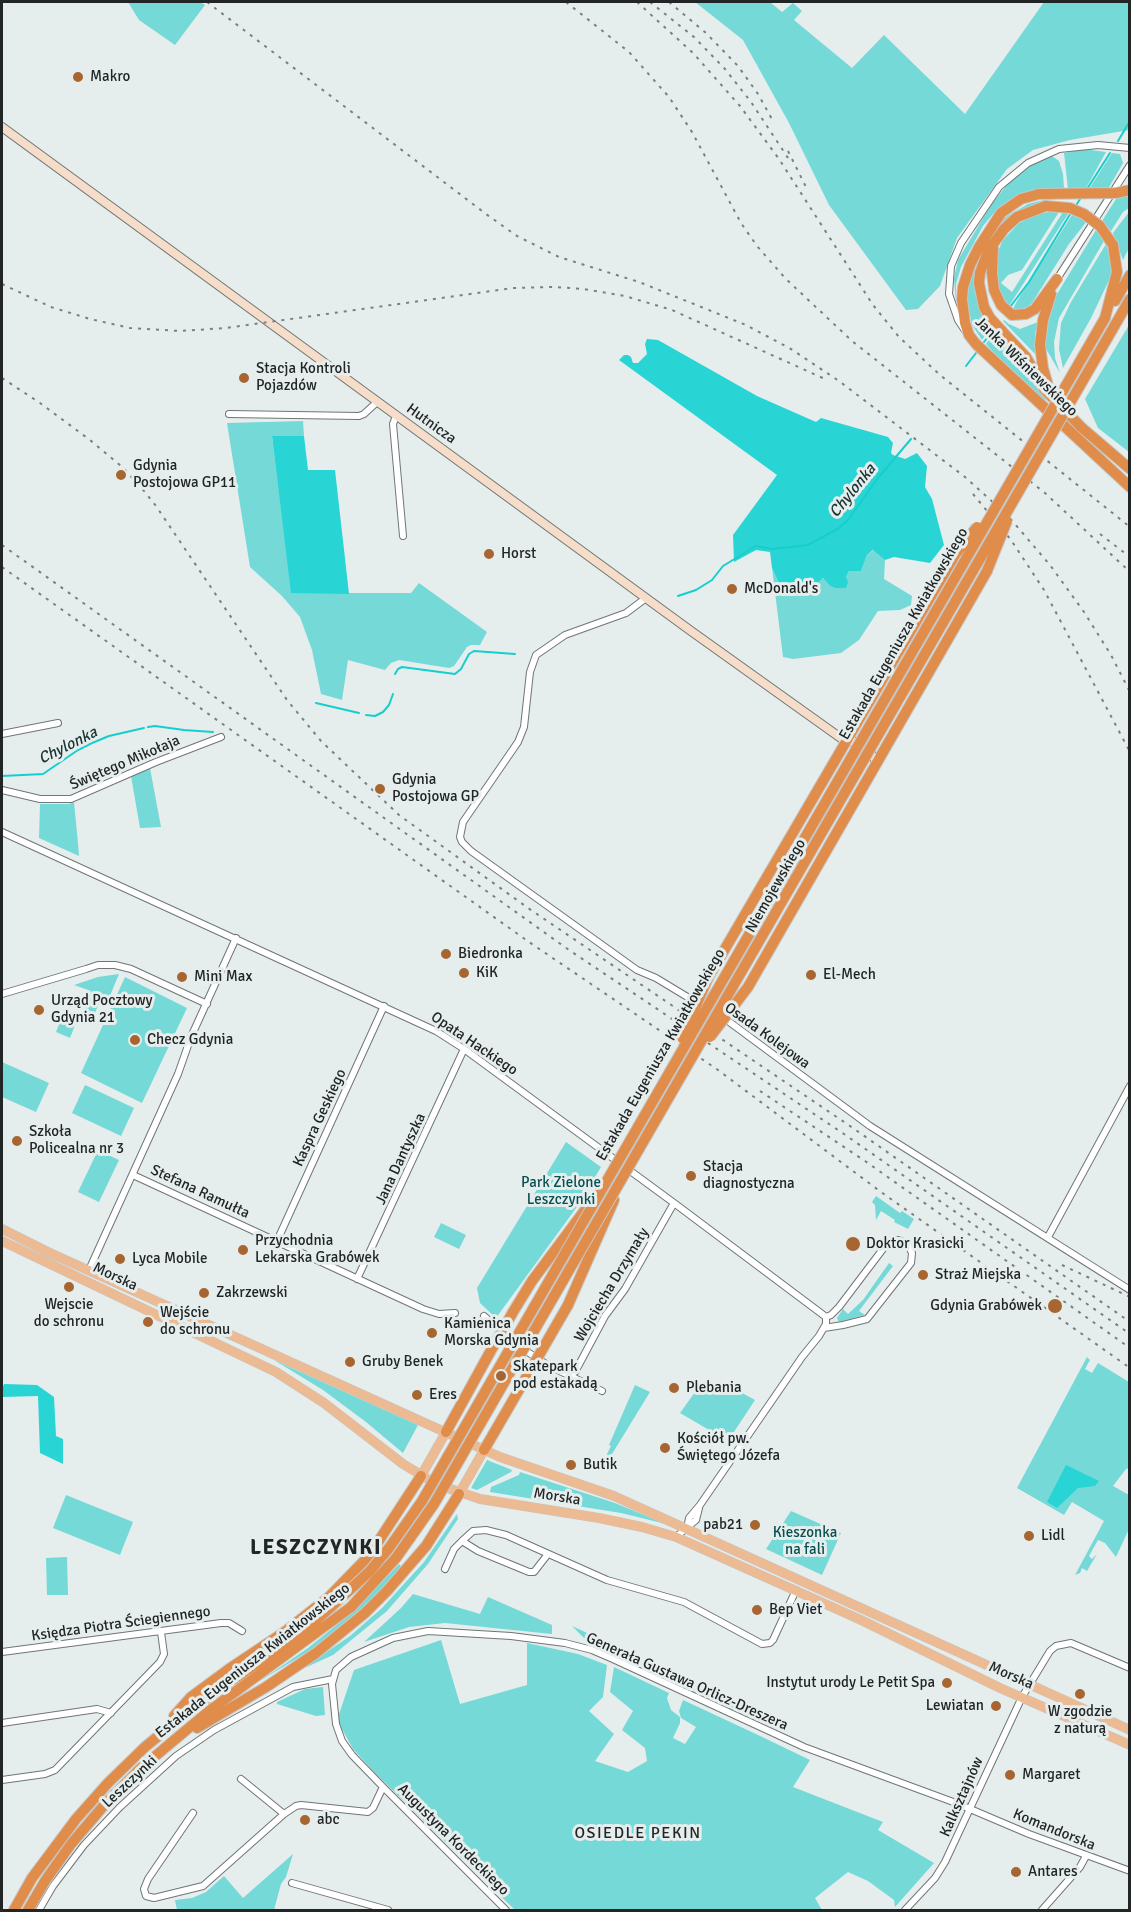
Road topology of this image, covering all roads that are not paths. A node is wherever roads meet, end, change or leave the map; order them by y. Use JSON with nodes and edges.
{"nodes":[{"id":1,"x":2,"y":127,"type":"edge"},
{"id":2,"x":1130,"y":148,"type":"edge"},
{"id":3,"x":1130,"y":165,"type":"edge"},
{"id":4,"x":1130,"y":190,"type":"edge"},
{"id":5,"x":993,"y":244,"type":"junction"},
{"id":6,"x":1130,"y":275,"type":"edge"},
{"id":7,"x":1058,"y":279,"type":"junction"},
{"id":8,"x":1130,"y":299,"type":"edge"},
{"id":9,"x":1130,"y":316,"type":"edge"},
{"id":10,"x":1105,"y":318,"type":"junction"},
{"id":11,"x":1108,"y":337,"type":"junction"},
{"id":12,"x":973,"y":339,"type":"junction"},
{"id":13,"x":377,"y":402,"type":"junction"},
{"id":14,"x":1056,"y":402,"type":"junction"},
{"id":15,"x":229,"y":414,"type":"dead end"},
{"id":16,"x":396,"y":416,"type":"junction"},
{"id":17,"x":1130,"y":469,"type":"edge"},
{"id":18,"x":1022,"y":484,"type":"junction"},
{"id":19,"x":1130,"y":487,"type":"edge"},
{"id":20,"x":998,"y":501,"type":"junction"},
{"id":21,"x":403,"y":536,"type":"dead end"},
{"id":22,"x":646,"y":598,"type":"junction"},
{"id":23,"x":58,"y":723,"type":"dead end"},
{"id":24,"x":2,"y":734,"type":"edge"},
{"id":25,"x":221,"y":738,"type":"dead end"},
{"id":26,"x":845,"y":741,"type":"junction"},
{"id":27,"x":877,"y":762,"type":"junction"},
{"id":28,"x":831,"y":765,"type":"junction"},
{"id":29,"x":864,"y":785,"type":"junction"},
{"id":30,"x":2,"y":790,"type":"edge"},
{"id":31,"x":2,"y":832,"type":"edge"},
{"id":32,"x":773,"y":890,"type":"junction"},
{"id":33,"x":236,"y":938,"type":"junction"},
{"id":34,"x":2,"y":994,"type":"edge"},
{"id":35,"x":207,"y":1004,"type":"junction"},
{"id":36,"x":384,"y":1006,"type":"junction"},
{"id":37,"x":711,"y":1011,"type":"junction"},
{"id":38,"x":464,"y":1049,"type":"junction"},
{"id":39,"x":682,"y":1073,"type":"junction"},
{"id":40,"x":667,"y":1075,"type":"junction"},
{"id":41,"x":1130,"y":1086,"type":"edge"},
{"id":42,"x":614,"y":1169,"type":"junction"},
{"id":43,"x":626,"y":1173,"type":"junction"},
{"id":44,"x":133,"y":1175,"type":"junction"},
{"id":45,"x":674,"y":1203,"type":"junction"},
{"id":46,"x":2,"y":1228,"type":"edge"},
{"id":47,"x":1048,"y":1237,"type":"junction"},
{"id":48,"x":2,"y":1241,"type":"edge"},
{"id":49,"x":277,"y":1241,"type":"junction"},
{"id":50,"x":89,"y":1270,"type":"junction"},
{"id":51,"x":357,"y":1279,"type":"junction"},
{"id":52,"x":1129,"y":1288,"type":"edge"},
{"id":53,"x":455,"y":1313,"type":"dead end"},
{"id":54,"x":484,"y":1316,"type":"dead end"},
{"id":55,"x":826,"y":1317,"type":"junction"},
{"id":56,"x":824,"y":1328,"type":"junction"},
{"id":57,"x":568,"y":1376,"type":"junction"},
{"id":58,"x":602,"y":1391,"type":"dead end"},
{"id":59,"x":446,"y":1432,"type":"junction"},
{"id":60,"x":484,"y":1450,"type":"junction"},
{"id":61,"x":421,"y":1476,"type":"junction"},
{"id":62,"x":459,"y":1494,"type":"junction"},
{"id":63,"x":687,"y":1528,"type":"junction"},
{"id":64,"x":676,"y":1537,"type":"junction"},
{"id":65,"x":462,"y":1541,"type":"junction"},
{"id":66,"x":378,"y":1542,"type":"junction"},
{"id":67,"x":548,"y":1554,"type":"junction"},
{"id":68,"x":408,"y":1568,"type":"junction"},
{"id":69,"x":445,"y":1569,"type":"dead end"},
{"id":70,"x":796,"y":1590,"type":"junction"},
{"id":71,"x":242,"y":1631,"type":"dead end"},
{"id":72,"x":161,"y":1632,"type":"junction"},
{"id":73,"x":2,"y":1652,"type":"edge"},
{"id":74,"x":1130,"y":1668,"type":"edge"},
{"id":75,"x":333,"y":1679,"type":"junction"},
{"id":76,"x":1030,"y":1685,"type":"junction"},
{"id":77,"x":1022,"y":1697,"type":"junction"},
{"id":78,"x":111,"y":1713,"type":"junction"},
{"id":79,"x":2,"y":1723,"type":"edge"},
{"id":80,"x":1130,"y":1730,"type":"edge"},
{"id":81,"x":173,"y":1742,"type":"junction"},
{"id":82,"x":1130,"y":1744,"type":"edge"},
{"id":83,"x":145,"y":1747,"type":"junction"},
{"id":84,"x":241,"y":1779,"type":"dead end"},
{"id":85,"x":2,"y":1780,"type":"edge"},
{"id":86,"x":382,"y":1787,"type":"junction"},
{"id":87,"x":970,"y":1808,"type":"junction"},
{"id":88,"x":193,"y":1813,"type":"dead end"},
{"id":89,"x":284,"y":1814,"type":"junction"},
{"id":90,"x":1086,"y":1856,"type":"junction"},
{"id":91,"x":1130,"y":1871,"type":"edge"},
{"id":92,"x":292,"y":1883,"type":"dead end"},
{"id":93,"x":504,"y":1910,"type":"edge"},
{"id":94,"x":14,"y":1911,"type":"edge"},
{"id":95,"x":28,"y":1911,"type":"edge"},
{"id":96,"x":39,"y":1911,"type":"edge"},
{"id":97,"x":388,"y":1911,"type":"edge"},
{"id":98,"x":905,"y":1911,"type":"edge"},
{"id":99,"x":1042,"y":1911,"type":"edge"}],
"edges":[{"from":1,"to":13,"type":"main road","name":"Hutnicza"},
{"from":2,"to":12,"type":"street","name":"Janka Wiśniewskiego"},
{"from":3,"to":7,"type":"street"},
{"from":4,"to":12,"type":"highway","bridge":true},
{"from":5,"to":7,"type":"highway"},
{"from":5,"to":10,"type":"highway","bridge":true},
{"from":5,"to":14,"type":"highway"},
{"from":6,"to":10,"type":"highway","name":"Estakada Eugeniusza Kwiatkowskiego"},
{"from":7,"to":14,"type":"highway"},
{"from":8,"to":11,"type":"highway","name":"Estakada Eugeniusza Kwiatkowskiego"},
{"from":9,"to":11,"type":"highway"},
{"from":10,"to":20,"type":"highway","name":"Estakada Eugeniusza Kwiatkowskiego","bridge":true},
{"from":11,"to":18,"type":"highway","name":"Estakada Eugeniusza Kwiatkowskiego","bridge":true},
{"from":12,"to":19,"type":"highway","name":"Janka Wiśniewskiego"},
{"from":13,"to":15,"type":"street"},
{"from":13,"to":16,"type":"main road","name":"Hutnicza"},
{"from":14,"to":17,"type":"highway","name":"Janka Wiśniewskiego"},
{"from":16,"to":21,"type":"street"},
{"from":16,"to":22,"type":"main road","name":"Hutnicza"},
{"from":18,"to":27,"type":"highway","bridge":true},
{"from":18,"to":39,"type":"highway","name":"Estakada Eugeniusza Kwiatkowskiego","bridge":true},
{"from":20,"to":26,"type":"highway","bridge":true},
{"from":20,"to":32,"type":"highway","name":"Estakada Eugeniusza Kwiatkowskiego","bridge":true},
{"from":22,"to":26,"type":"main road","name":"Hutnicza"},
{"from":22,"to":37,"type":"street","name":"Osada Kolejowa"},
{"from":23,"to":24,"type":"street"},
{"from":25,"to":30,"type":"street","name":"Świętego Mikołaja"},
{"from":26,"to":27,"type":"main road","name":"Hutnicza"},
{"from":26,"to":27,"type":"main road","name":"Hutnicza"},
{"from":26,"to":28,"type":"highway"},
{"from":27,"to":29,"type":"highway"},
{"from":28,"to":32,"type":"street","name":"Niemojewskiego"},
{"from":28,"to":40,"type":"highway","bridge":true},
{"from":29,"to":37,"type":"street","name":"Niemojewskiego"},
{"from":29,"to":39,"type":"highway","bridge":true},
{"from":31,"to":33,"type":"street","name":"Opata Hackiego"},
{"from":32,"to":37,"type":"street","name":"Niemojewskiego"},
{"from":32,"to":40,"type":"highway","name":"Estakada Eugeniusza Kwiatkowskiego","bridge":true},
{"from":33,"to":35,"type":"street"},
{"from":33,"to":36,"type":"street","name":"Opata Hackiego"},
{"from":34,"to":35,"type":"street"},
{"from":35,"to":44,"type":"street"},
{"from":36,"to":38,"type":"street","name":"Opata Hackiego"},
{"from":36,"to":49,"type":"street","name":"Kaspra Geskiego"},
{"from":37,"to":47,"type":"street","name":"Osada Kolejowa"},
{"from":38,"to":45,"type":"street","name":"Opata Hackiego"},
{"from":38,"to":51,"type":"street","name":"Jana Dantyszka"},
{"from":39,"to":43,"type":"highway","name":"Estakada Eugeniusza Kwiatkowskiego","bridge":true},
{"from":40,"to":42,"type":"highway","name":"Estakada Eugeniusza Kwiatkowskiego","bridge":true},
{"from":41,"to":47,"type":"street"},
{"from":42,"to":59,"type":"highway","bridge":true},
{"from":42,"to":83,"type":"highway","name":"Estakada Eugeniusza Kwiatkowskiego","bridge":true},
{"from":43,"to":60,"type":"highway","bridge":true},
{"from":43,"to":81,"type":"highway","name":"Estakada Eugeniusza Kwiatkowskiego","bridge":true},
{"from":44,"to":49,"type":"street","name":"Stefana Ramułta"},
{"from":44,"to":50,"type":"street"},
{"from":45,"to":55,"type":"street","name":"Opata Hackiego"},
{"from":45,"to":57,"type":"street","name":"Wojciecha Drzymały"},
{"from":46,"to":50,"type":"main road","name":"Morska"},
{"from":47,"to":52,"type":"street","name":"Osada Kolejowa"},
{"from":48,"to":61,"type":"main road","name":"Morska"},
{"from":49,"to":51,"type":"street","name":"Stefana Ramułta"},
{"from":50,"to":59,"type":"main road","name":"Morska"},
{"from":51,"to":53,"type":"street","name":"Stefana Ramułta"},
{"from":54,"to":57,"type":"street"},
{"from":55,"to":56,"type":"street"},
{"from":55,"to":56,"type":"street"},
{"from":56,"to":63,"type":"street"},
{"from":57,"to":58,"type":"street"},
{"from":59,"to":60,"type":"main road","name":"Morska"},
{"from":59,"to":61,"type":"main road"},
{"from":60,"to":62,"type":"main road"},
{"from":60,"to":63,"type":"main road","name":"Morska"},
{"from":61,"to":62,"type":"main road","name":"Morska"},
{"from":61,"to":66,"type":"highway"},
{"from":62,"to":64,"type":"main road","name":"Morska"},
{"from":62,"to":68,"type":"highway"},
{"from":63,"to":64,"type":"street"},
{"from":63,"to":76,"type":"main road","name":"Morska"},
{"from":64,"to":70,"type":"main road","name":"Morska"},
{"from":65,"to":67,"type":"street"},
{"from":65,"to":67,"type":"street"},
{"from":65,"to":69,"type":"street"},
{"from":66,"to":68,"type":"highway"},
{"from":66,"to":83,"type":"highway"},
{"from":67,"to":70,"type":"street"},
{"from":68,"to":81,"type":"highway"},
{"from":70,"to":77,"type":"main road","name":"Morska"},
{"from":71,"to":72,"type":"street","name":"Księdza Piotra Ściegiennego"},
{"from":72,"to":73,"type":"street","name":"Księdza Piotra Ściegiennego"},
{"from":72,"to":78,"type":"street"},
{"from":74,"to":76,"type":"street","name":"Kalksztajnów"},
{"from":75,"to":86,"type":"street","name":"Augustyna Kordeckiego"},
{"from":75,"to":87,"type":"street","name":"Generała Gustawa Orlicz-Dreszera"},
{"from":75,"to":96,"type":"street","name":"Leszczynki"},
{"from":76,"to":77,"type":"street","name":"Kalksztajnów"},
{"from":76,"to":80,"type":"main road","name":"Morska"},
{"from":77,"to":82,"type":"main road","name":"Morska"},
{"from":77,"to":87,"type":"street","name":"Kalksztajnów"},
{"from":78,"to":79,"type":"street"},
{"from":78,"to":85,"type":"street"},
{"from":81,"to":95,"type":"highway","name":"Estakada Eugeniusza Kwiatkowskiego"},
{"from":83,"to":94,"type":"highway","name":"Estakada Eugeniusza Kwiatkowskiego"},
{"from":84,"to":89,"type":"street"},
{"from":86,"to":89,"type":"street","name":"Augustyna Kordeckiego"},
{"from":86,"to":93,"type":"street","name":"Augustyna Kordeckiego"},
{"from":87,"to":90,"type":"street","name":"Komandorska"},
{"from":87,"to":98,"type":"street","name":"Kalksztajnów"},
{"from":88,"to":89,"type":"street"},
{"from":90,"to":91,"type":"street","name":"Komandorska"},
{"from":90,"to":99,"type":"street"},
{"from":92,"to":97,"type":"street"}]}
